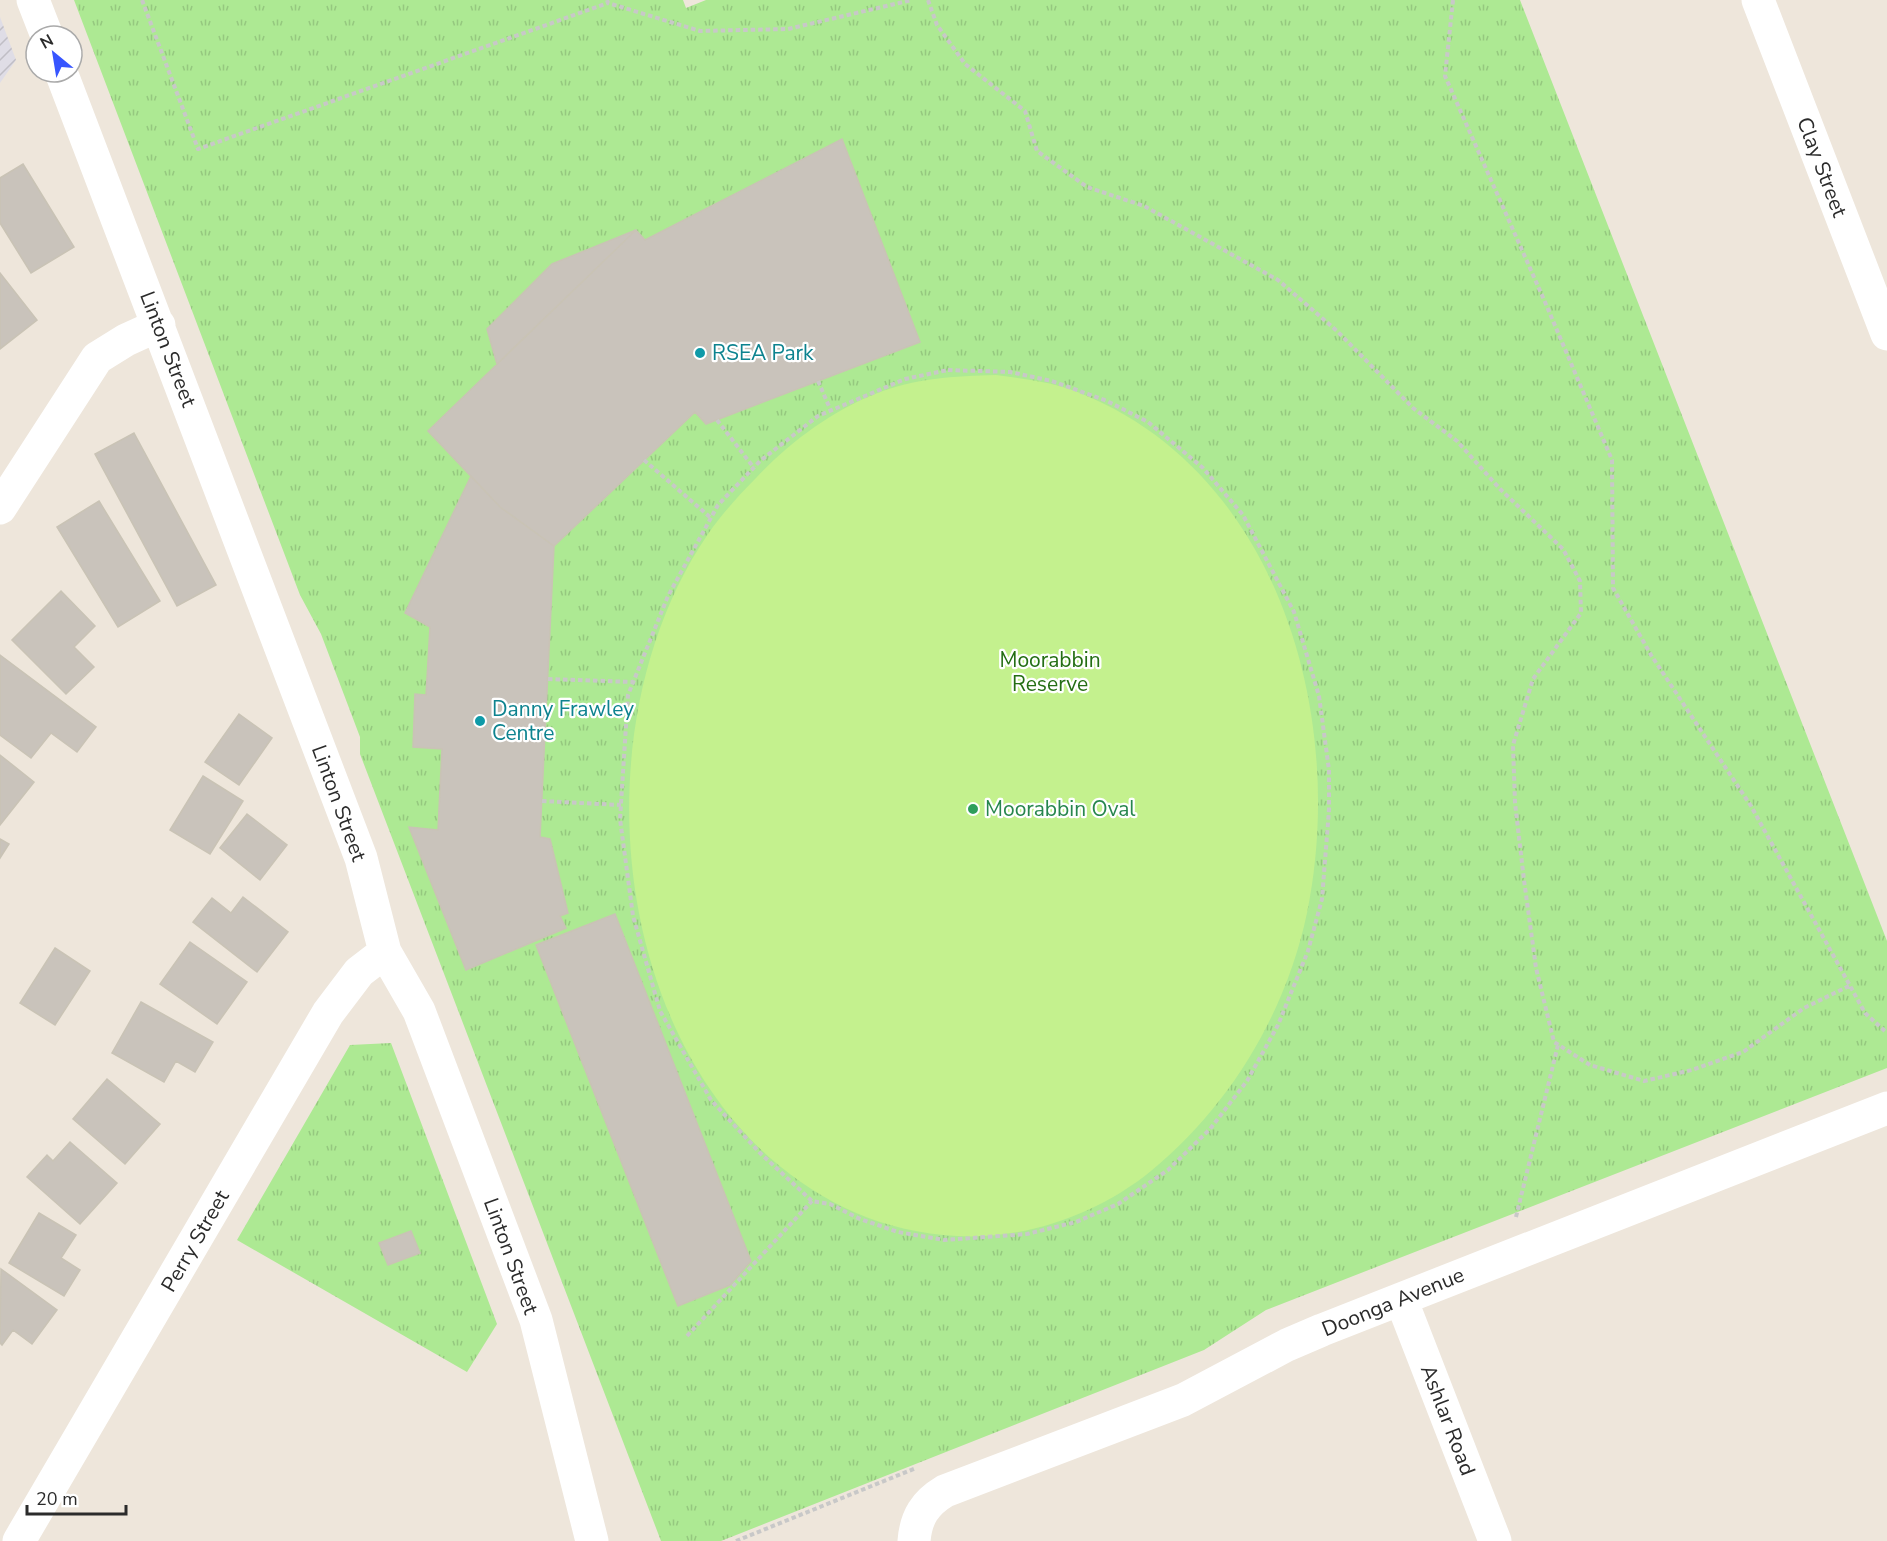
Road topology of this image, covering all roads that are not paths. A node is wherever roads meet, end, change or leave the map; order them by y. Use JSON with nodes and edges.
{"nodes":[{"id":1,"x":33,"y":0,"type":"edge"},
{"id":2,"x":1758,"y":0,"type":"edge"},
{"id":3,"x":42,"y":24,"type":"edge"},
{"id":4,"x":66,"y":84,"type":"edge"},
{"id":5,"x":159,"y":325,"type":"junction"},
{"id":6,"x":1887,"y":334,"type":"edge"},
{"id":7,"x":0,"y":508,"type":"edge"},
{"id":8,"x":385,"y":952,"type":"junction"},
{"id":9,"x":1887,"y":1108,"type":"edge"},
{"id":10,"x":1401,"y":1299,"type":"junction"},
{"id":11,"x":915,"y":1532,"type":"edge"},
{"id":12,"x":19,"y":1541,"type":"edge"},
{"id":13,"x":592,"y":1541,"type":"edge"},
{"id":14,"x":1495,"y":1541,"type":"edge"}],
"edges":[{"from":1,"to":3,"type":"street"},
{"from":2,"to":6,"type":"street","name":"Clay Street"},
{"from":4,"to":5,"type":"street","name":"Linton Street"},
{"from":5,"to":7,"type":"street"},
{"from":5,"to":8,"type":"street","name":"Linton Street"},
{"from":8,"to":12,"type":"street","name":"Perry Street"},
{"from":8,"to":13,"type":"street","name":"Linton Street"},
{"from":9,"to":10,"type":"street","name":"Doonga Avenue"},
{"from":10,"to":11,"type":"street","name":"Doonga Avenue"},
{"from":10,"to":14,"type":"street","name":"Ashlar Road"}]}
